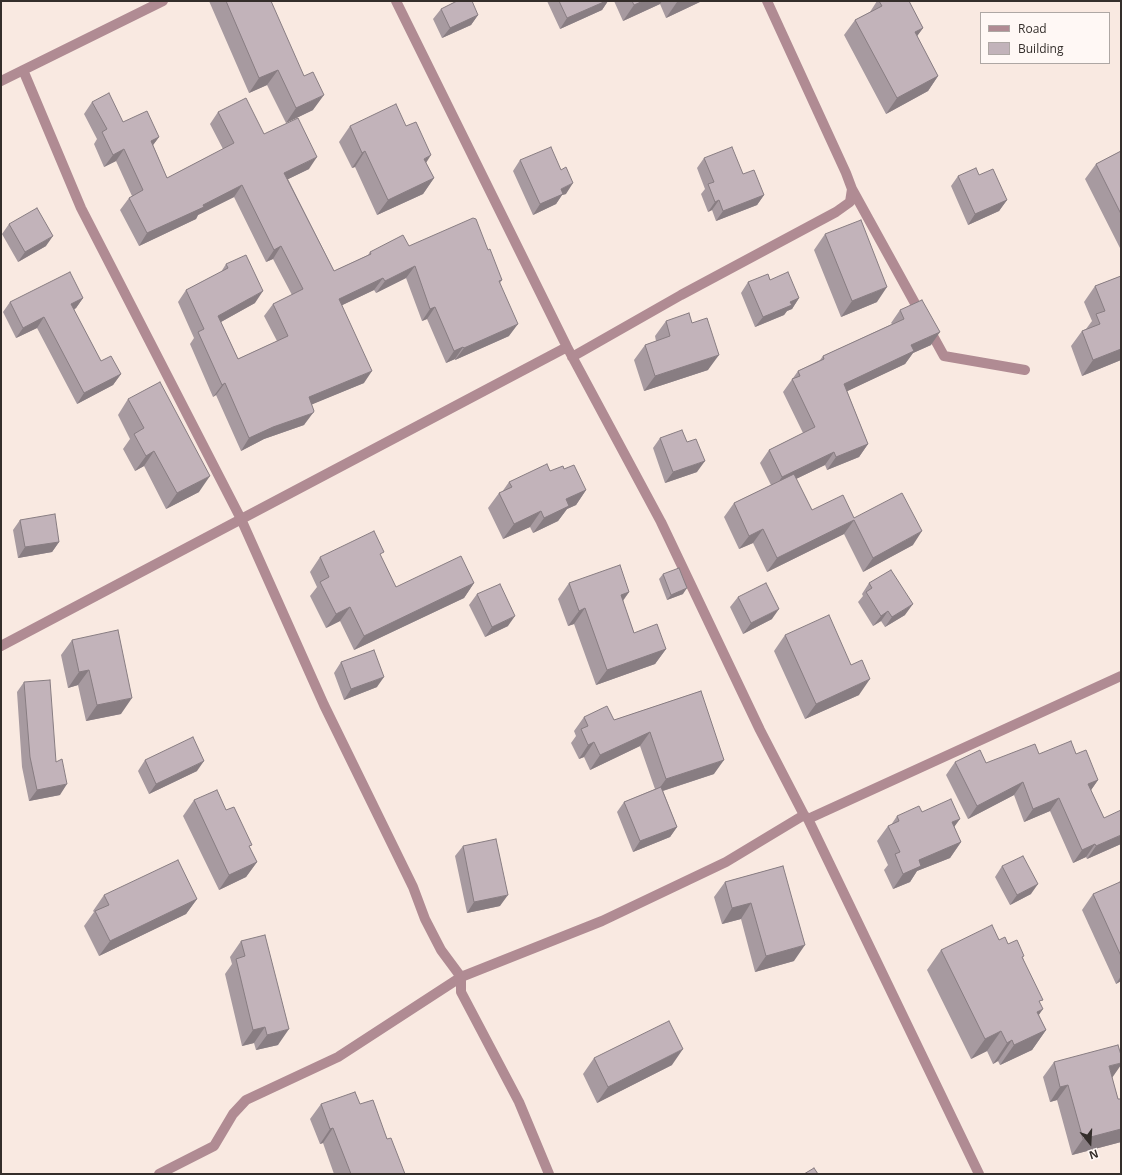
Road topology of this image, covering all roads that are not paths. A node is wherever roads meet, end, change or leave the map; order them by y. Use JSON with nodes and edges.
{"nodes":[{"id":1,"x":163,"y":1,"type":"edge"},
{"id":2,"x":396,"y":1,"type":"edge"},
{"id":3,"x":768,"y":1,"type":"edge"},
{"id":4,"x":23,"y":70,"type":"junction"},
{"id":5,"x":1,"y":81,"type":"edge"},
{"id":6,"x":852,"y":189,"type":"junction"},
{"id":7,"x":567,"y":347,"type":"junction"},
{"id":8,"x":572,"y":357,"type":"junction"},
{"id":9,"x":1025,"y":370,"type":"dead end"},
{"id":10,"x":241,"y":519,"type":"junction"},
{"id":11,"x":1,"y":646,"type":"edge"},
{"id":12,"x":1121,"y":676,"type":"edge"},
{"id":13,"x":806,"y":817,"type":"junction"},
{"id":14,"x":461,"y":977,"type":"junction"},
{"id":15,"x":159,"y":1174,"type":"edge"},
{"id":16,"x":549,"y":1174,"type":"edge"},
{"id":17,"x":979,"y":1174,"type":"edge"}],
"edges":[{"from":1,"to":4,"type":"street"},
{"from":2,"to":7,"type":"street"},
{"from":3,"to":6,"type":"street"},
{"from":4,"to":5,"type":"street"},
{"from":4,"to":10,"type":"street"},
{"from":6,"to":8,"type":"street"},
{"from":6,"to":9,"type":"street"},
{"from":7,"to":8,"type":"street"},
{"from":7,"to":10,"type":"street"},
{"from":8,"to":13,"type":"street"},
{"from":10,"to":11,"type":"street"},
{"from":10,"to":14,"type":"street"},
{"from":12,"to":13,"type":"street"},
{"from":13,"to":14,"type":"street"},
{"from":13,"to":17,"type":"street"},
{"from":14,"to":15,"type":"street"},
{"from":14,"to":16,"type":"street"}]}
